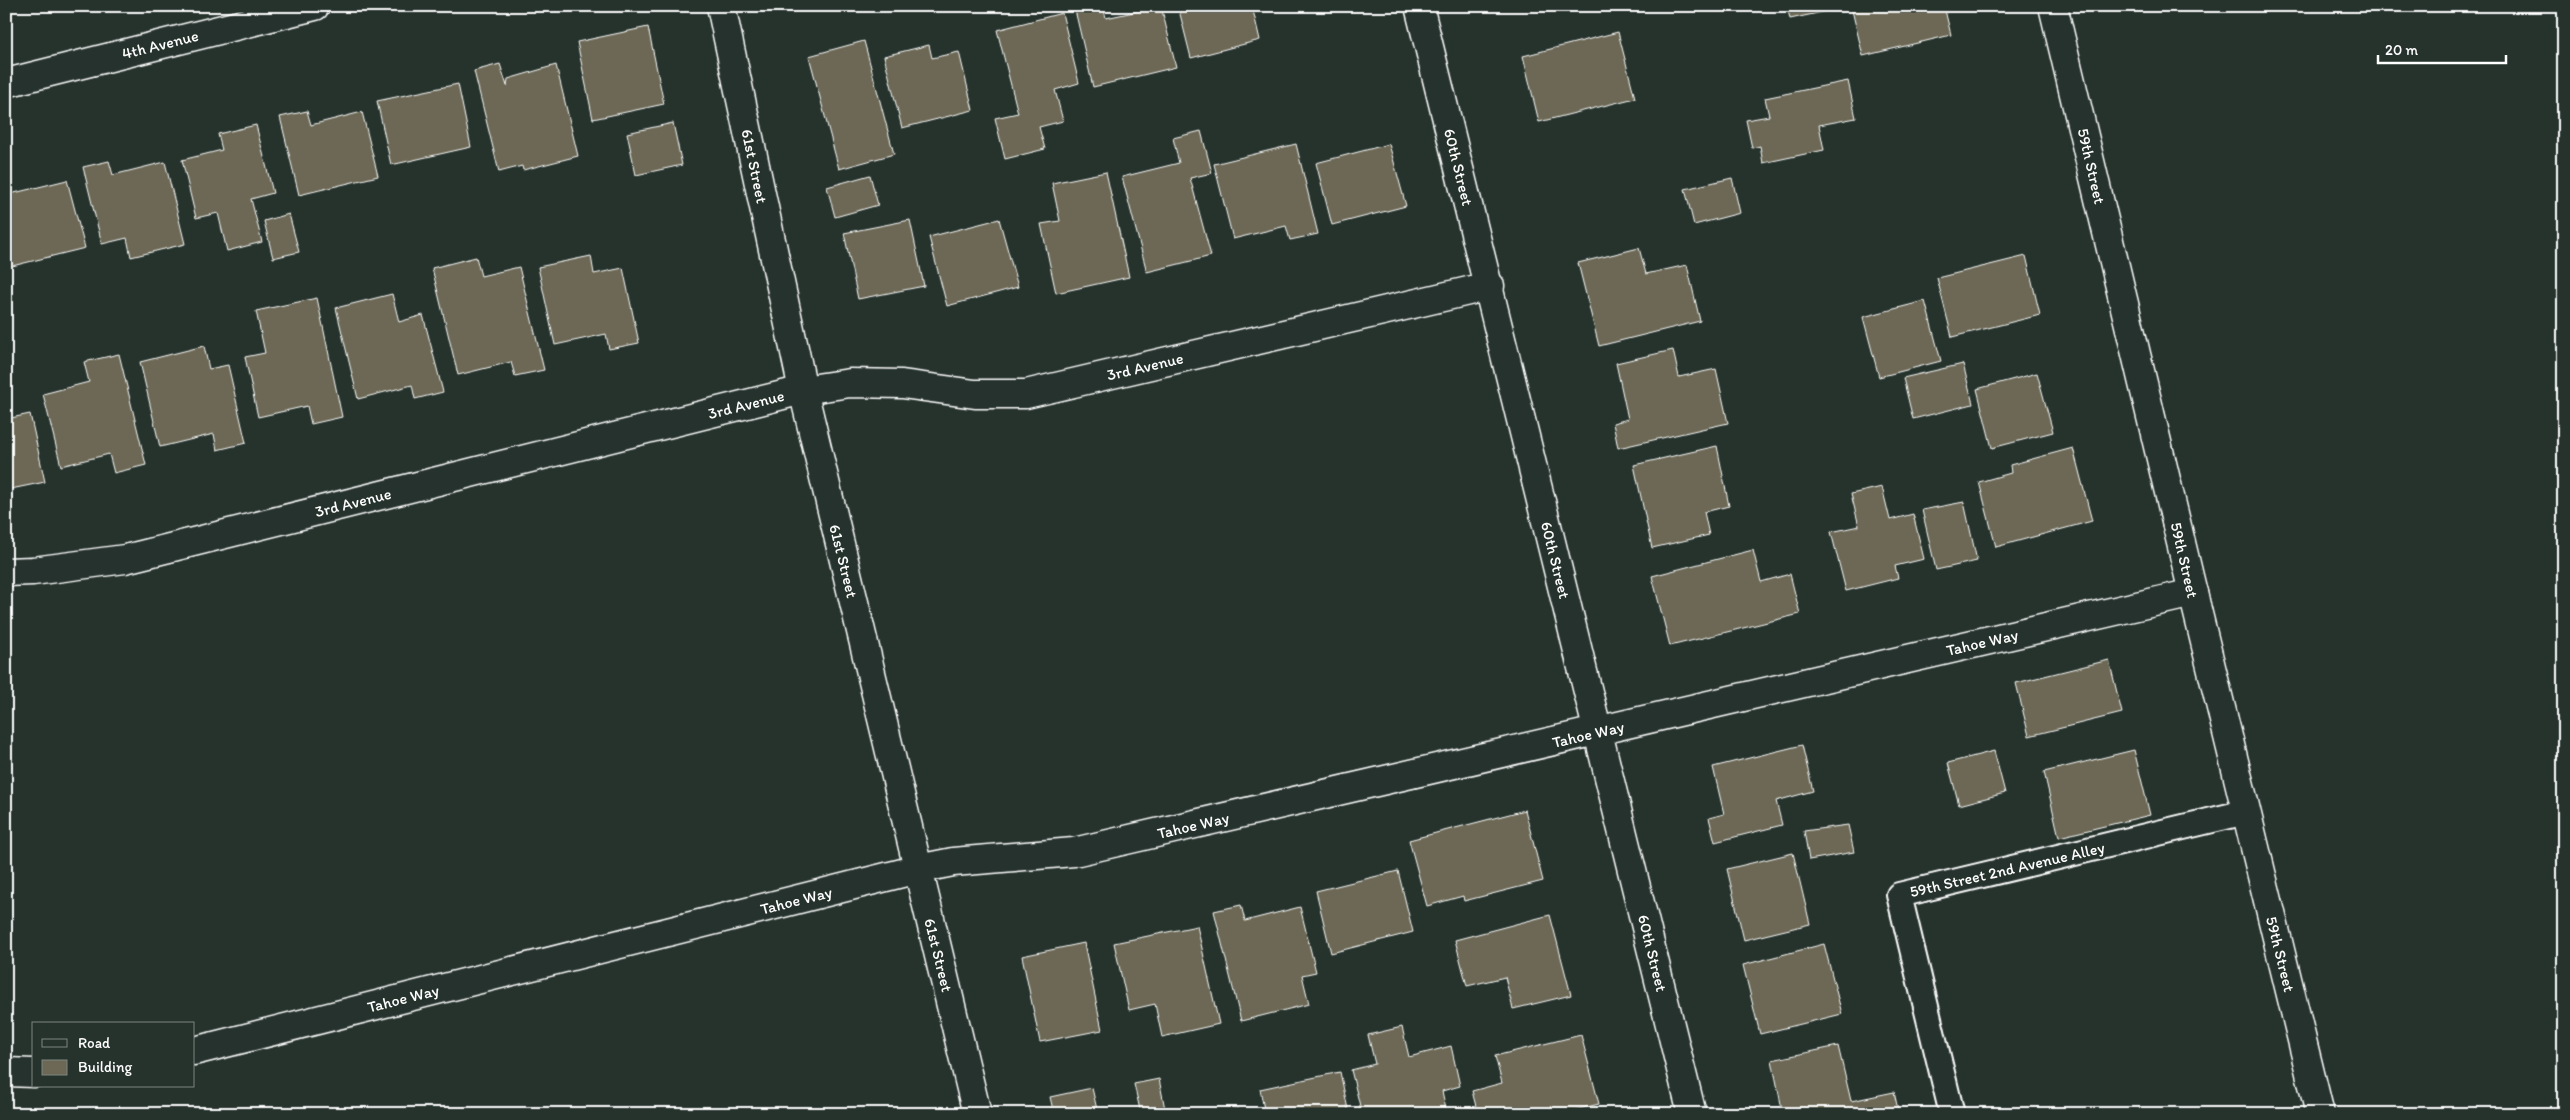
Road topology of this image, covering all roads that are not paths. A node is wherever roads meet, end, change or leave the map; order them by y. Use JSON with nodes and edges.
{"nodes":[{"id":1,"x":315,"y":6,"type":"edge"},
{"id":2,"x":720,"y":6,"type":"edge"},
{"id":3,"x":1419,"y":6,"type":"edge"},
{"id":4,"x":2053,"y":6,"type":"edge"},
{"id":5,"x":6,"y":83,"type":"edge"},
{"id":6,"x":1490,"y":286,"type":"junction"},
{"id":7,"x":803,"y":390,"type":"junction"},
{"id":8,"x":6,"y":572,"type":"edge"},
{"id":9,"x":2193,"y":593,"type":"junction"},
{"id":10,"x":1598,"y":731,"type":"junction"},
{"id":11,"x":2246,"y":812,"type":"junction"},
{"id":12,"x":918,"y":870,"type":"junction"},
{"id":13,"x":195,"y":1051,"type":"edge"},
{"id":14,"x":6,"y":1072,"type":"edge"},
{"id":15,"x":32,"y":1073,"type":"edge"},
{"id":16,"x":977,"y":1114,"type":"edge"},
{"id":17,"x":1692,"y":1114,"type":"edge"},
{"id":18,"x":1952,"y":1114,"type":"edge"},
{"id":19,"x":2320,"y":1114,"type":"edge"}],
"edges":[{"from":1,"to":5,"type":"street","name":"4th Avenue"},
{"from":2,"to":7,"type":"street","name":"61st Street"},
{"from":3,"to":6,"type":"street","name":"60th Street"},
{"from":4,"to":9,"type":"street","name":"59th Street"},
{"from":6,"to":7,"type":"street","name":"3rd Avenue"},
{"from":6,"to":10,"type":"street","name":"60th Street"},
{"from":7,"to":8,"type":"street","name":"3rd Avenue"},
{"from":7,"to":12,"type":"street","name":"61st Street"},
{"from":9,"to":10,"type":"street","name":"Tahoe Way"},
{"from":9,"to":11,"type":"street","name":"59th Street"},
{"from":10,"to":12,"type":"street","name":"Tahoe Way"},
{"from":10,"to":17,"type":"street","name":"60th Street"},
{"from":11,"to":18,"type":"lane","name":"59th Street 2nd Avenue Alley"},
{"from":11,"to":19,"type":"street","name":"59th Street"},
{"from":12,"to":13,"type":"street","name":"Tahoe Way"},
{"from":12,"to":16,"type":"street","name":"61st Street"},
{"from":14,"to":15,"type":"street"}]}
